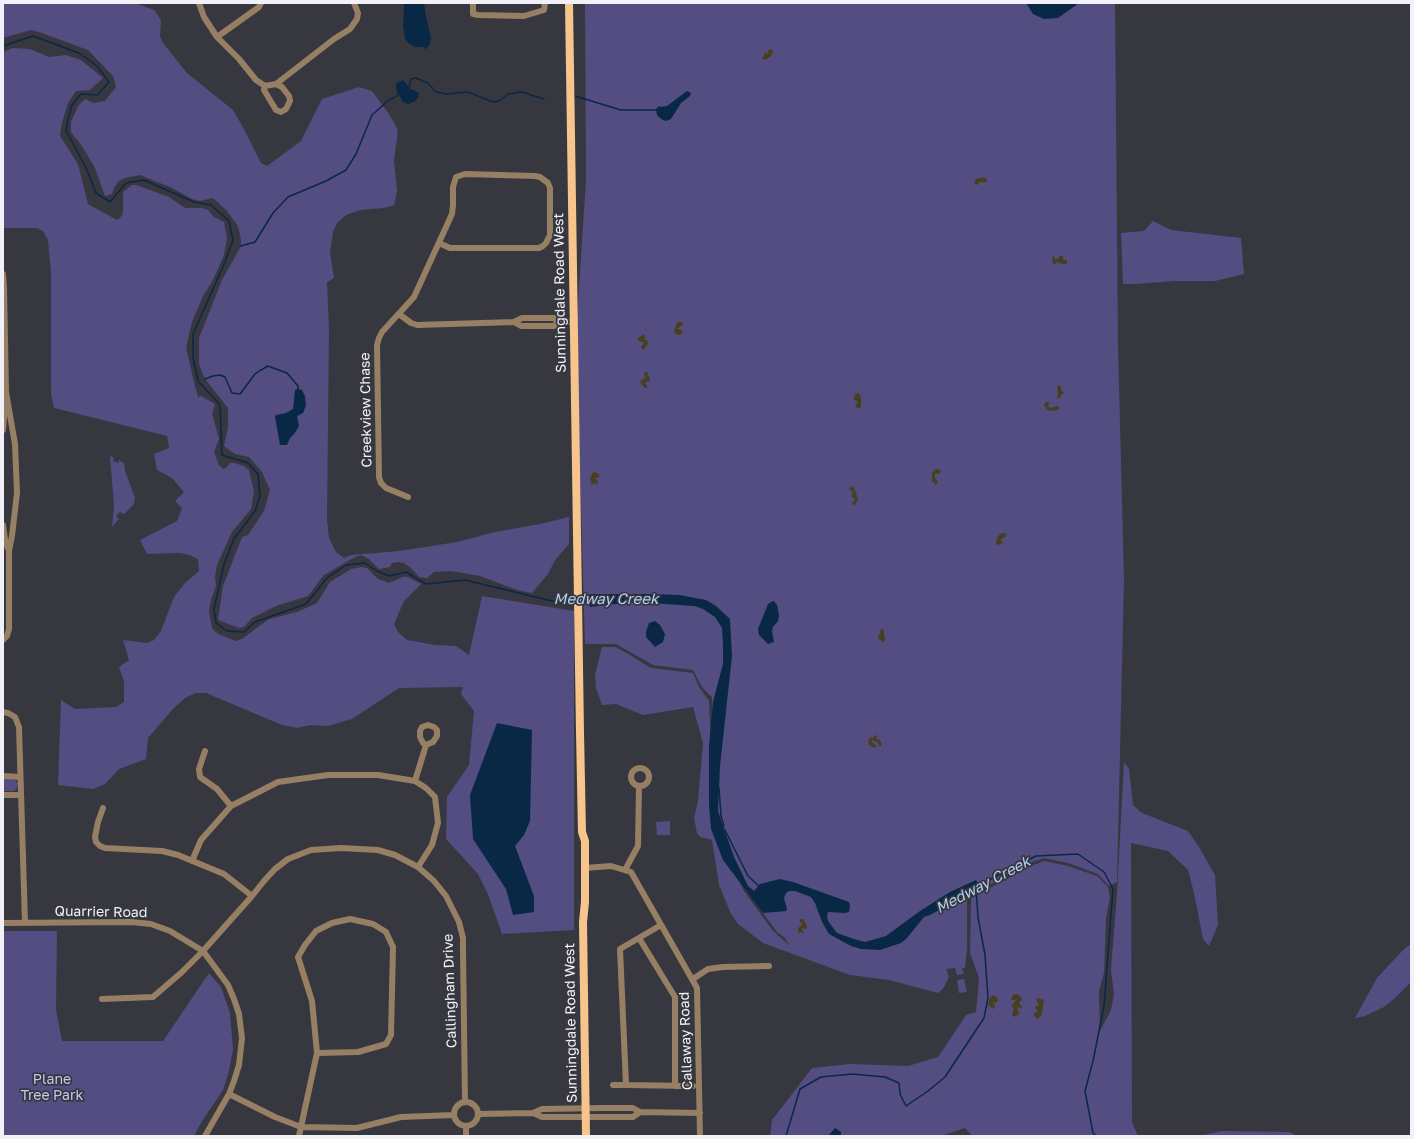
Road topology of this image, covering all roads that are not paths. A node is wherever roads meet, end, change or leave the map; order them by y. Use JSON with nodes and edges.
{"nodes":[{"id":1,"x":199,"y":3,"type":"edge"},
{"id":2,"x":261,"y":3,"type":"edge"},
{"id":3,"x":354,"y":3,"type":"edge"},
{"id":4,"x":473,"y":3,"type":"edge"},
{"id":5,"x":545,"y":3,"type":"edge"},
{"id":6,"x":569,"y":3,"type":"edge"},
{"id":7,"x":217,"y":37,"type":"junction"},
{"id":8,"x":276,"y":84,"type":"junction"},
{"id":9,"x":265,"y":86,"type":"junction"},
{"id":10,"x":439,"y":242,"type":"junction"},
{"id":11,"x":3,"y":274,"type":"edge"},
{"id":12,"x":399,"y":314,"type":"junction"},
{"id":13,"x":574,"y":322,"type":"junction"},
{"id":14,"x":4,"y":352,"type":"edge"},
{"id":15,"x":6,"y":392,"type":"junction"},
{"id":16,"x":3,"y":430,"type":"edge"},
{"id":17,"x":408,"y":497,"type":"dead end"},
{"id":18,"x":3,"y":525,"type":"edge"},
{"id":19,"x":9,"y":551,"type":"junction"},
{"id":20,"x":3,"y":640,"type":"edge"},
{"id":21,"x":3,"y":712,"type":"edge"},
{"id":22,"x":426,"y":745,"type":"dead end"},
{"id":23,"x":205,"y":751,"type":"dead end"},
{"id":24,"x":3,"y":776,"type":"edge"},
{"id":25,"x":20,"y":777,"type":"junction"},
{"id":26,"x":415,"y":782,"type":"junction"},
{"id":27,"x":639,"y":786,"type":"dead end"},
{"id":28,"x":3,"y":795,"type":"edge"},
{"id":29,"x":21,"y":795,"type":"junction"},
{"id":30,"x":231,"y":806,"type":"junction"},
{"id":31,"x":103,"y":808,"type":"dead end"},
{"id":32,"x":582,"y":832,"type":"junction"},
{"id":33,"x":192,"y":861,"type":"junction"},
{"id":34,"x":418,"y":867,"type":"junction"},
{"id":35,"x":585,"y":868,"type":"junction"},
{"id":36,"x":625,"y":870,"type":"junction"},
{"id":37,"x":252,"y":896,"type":"junction"},
{"id":38,"x":584,"y":910,"type":"junction"},
{"id":39,"x":3,"y":923,"type":"edge"},
{"id":40,"x":25,"y":923,"type":"junction"},
{"id":41,"x":661,"y":925,"type":"junction"},
{"id":42,"x":639,"y":938,"type":"junction"},
{"id":43,"x":203,"y":952,"type":"junction"},
{"id":44,"x":768,"y":966,"type":"dead end"},
{"id":45,"x":693,"y":979,"type":"junction"},
{"id":46,"x":102,"y":999,"type":"dead end"},
{"id":47,"x":317,"y":1053,"type":"junction"},
{"id":48,"x":613,"y":1085,"type":"dead end"},
{"id":49,"x":626,"y":1085,"type":"junction"},
{"id":50,"x":675,"y":1086,"type":"junction"},
{"id":51,"x":693,"y":1086,"type":"dead end"},
{"id":52,"x":229,"y":1094,"type":"junction"},
{"id":53,"x":465,"y":1102,"type":"junction"},
{"id":54,"x":586,"y":1108,"type":"junction"},
{"id":55,"x":640,"y":1112,"type":"junction"},
{"id":56,"x":533,"y":1113,"type":"junction"},
{"id":57,"x":700,"y":1113,"type":"junction"},
{"id":58,"x":478,"y":1114,"type":"junction"},
{"id":59,"x":454,"y":1115,"type":"junction"},
{"id":60,"x":586,"y":1117,"type":"junction"},
{"id":61,"x":466,"y":1126,"type":"junction"},
{"id":62,"x":301,"y":1127,"type":"junction"},
{"id":63,"x":204,"y":1136,"type":"edge"},
{"id":64,"x":299,"y":1136,"type":"edge"},
{"id":65,"x":466,"y":1136,"type":"edge"},
{"id":66,"x":586,"y":1136,"type":"edge"},
{"id":67,"x":700,"y":1136,"type":"edge"}],
"edges":[{"from":1,"to":7,"type":"street"},
{"from":2,"to":7,"type":"street"},
{"from":3,"to":8,"type":"street"},
{"from":4,"to":5,"type":"street"},
{"from":6,"to":13,"type":"main road","name":"Sunningdale Road West"},
{"from":7,"to":9,"type":"street"},
{"from":8,"to":9,"type":"street"},
{"from":8,"to":9,"type":"street"},
{"from":10,"to":10,"type":"street","name":"Creekview Chase"},
{"from":10,"to":12,"type":"street","name":"Creekview Chase"},
{"from":11,"to":14,"type":"street"},
{"from":12,"to":13,"type":"street"},
{"from":12,"to":17,"type":"street","name":"Creekview Chase"},
{"from":13,"to":32,"type":"main road","name":"Sunningdale Road West"},
{"from":14,"to":15,"type":"street"},
{"from":15,"to":16,"type":"street"},
{"from":15,"to":19,"type":"street"},
{"from":18,"to":19,"type":"street"},
{"from":19,"to":20,"type":"street"},
{"from":21,"to":25,"type":"street"},
{"from":22,"to":26,"type":"street"},
{"from":23,"to":30,"type":"street"},
{"from":24,"to":25,"type":"street"},
{"from":25,"to":29,"type":"street"},
{"from":26,"to":30,"type":"street"},
{"from":26,"to":34,"type":"street"},
{"from":27,"to":36,"type":"street"},
{"from":28,"to":29,"type":"street"},
{"from":29,"to":40,"type":"street"},
{"from":30,"to":33,"type":"street"},
{"from":31,"to":33,"type":"street"},
{"from":32,"to":35,"type":"main road","name":"Sunningdale Road West"},
{"from":32,"to":38,"type":"main road","name":"Sunningdale Road West"},
{"from":33,"to":37,"type":"street"},
{"from":34,"to":37,"type":"street","name":"Callingham Drive"},
{"from":34,"to":53,"type":"street","name":"Callingham Drive"},
{"from":35,"to":36,"type":"street"},
{"from":35,"to":38,"type":"main road","name":"Sunningdale Road West"},
{"from":36,"to":41,"type":"street","name":"Callaway Road"},
{"from":37,"to":43,"type":"street","name":"Callingham Drive"},
{"from":38,"to":54,"type":"main road","name":"Sunningdale Road West"},
{"from":39,"to":40,"type":"street","name":"Quarrier Road"},
{"from":40,"to":43,"type":"street","name":"Quarrier Road"},
{"from":41,"to":42,"type":"street"},
{"from":41,"to":45,"type":"street","name":"Callaway Road"},
{"from":42,"to":49,"type":"street"},
{"from":42,"to":50,"type":"street"},
{"from":43,"to":46,"type":"street","name":"Callingham Drive"},
{"from":43,"to":52,"type":"street","name":"Quarrier Road"},
{"from":44,"to":45,"type":"street"},
{"from":45,"to":57,"type":"street","name":"Callaway Road"},
{"from":47,"to":47,"type":"street"},
{"from":47,"to":62,"type":"street"},
{"from":48,"to":49,"type":"street"},
{"from":49,"to":50,"type":"street"},
{"from":50,"to":51,"type":"street"},
{"from":52,"to":62,"type":"street"},
{"from":52,"to":63,"type":"street","name":"Quarrier Road"},
{"from":53,"to":58,"type":"street"},
{"from":53,"to":59,"type":"street"},
{"from":54,"to":55,"type":"street"},
{"from":54,"to":56,"type":"street"},
{"from":54,"to":60,"type":"main road","name":"Sunningdale Road West"},
{"from":55,"to":57,"type":"street"},
{"from":55,"to":60,"type":"street"},
{"from":56,"to":58,"type":"street"},
{"from":56,"to":60,"type":"street"},
{"from":57,"to":67,"type":"street","name":"Callaway Road"},
{"from":58,"to":61,"type":"street"},
{"from":59,"to":61,"type":"street"},
{"from":59,"to":62,"type":"street"},
{"from":60,"to":66,"type":"main road","name":"Sunningdale Road West"},
{"from":61,"to":65,"type":"street"},
{"from":62,"to":64,"type":"street"}]}
